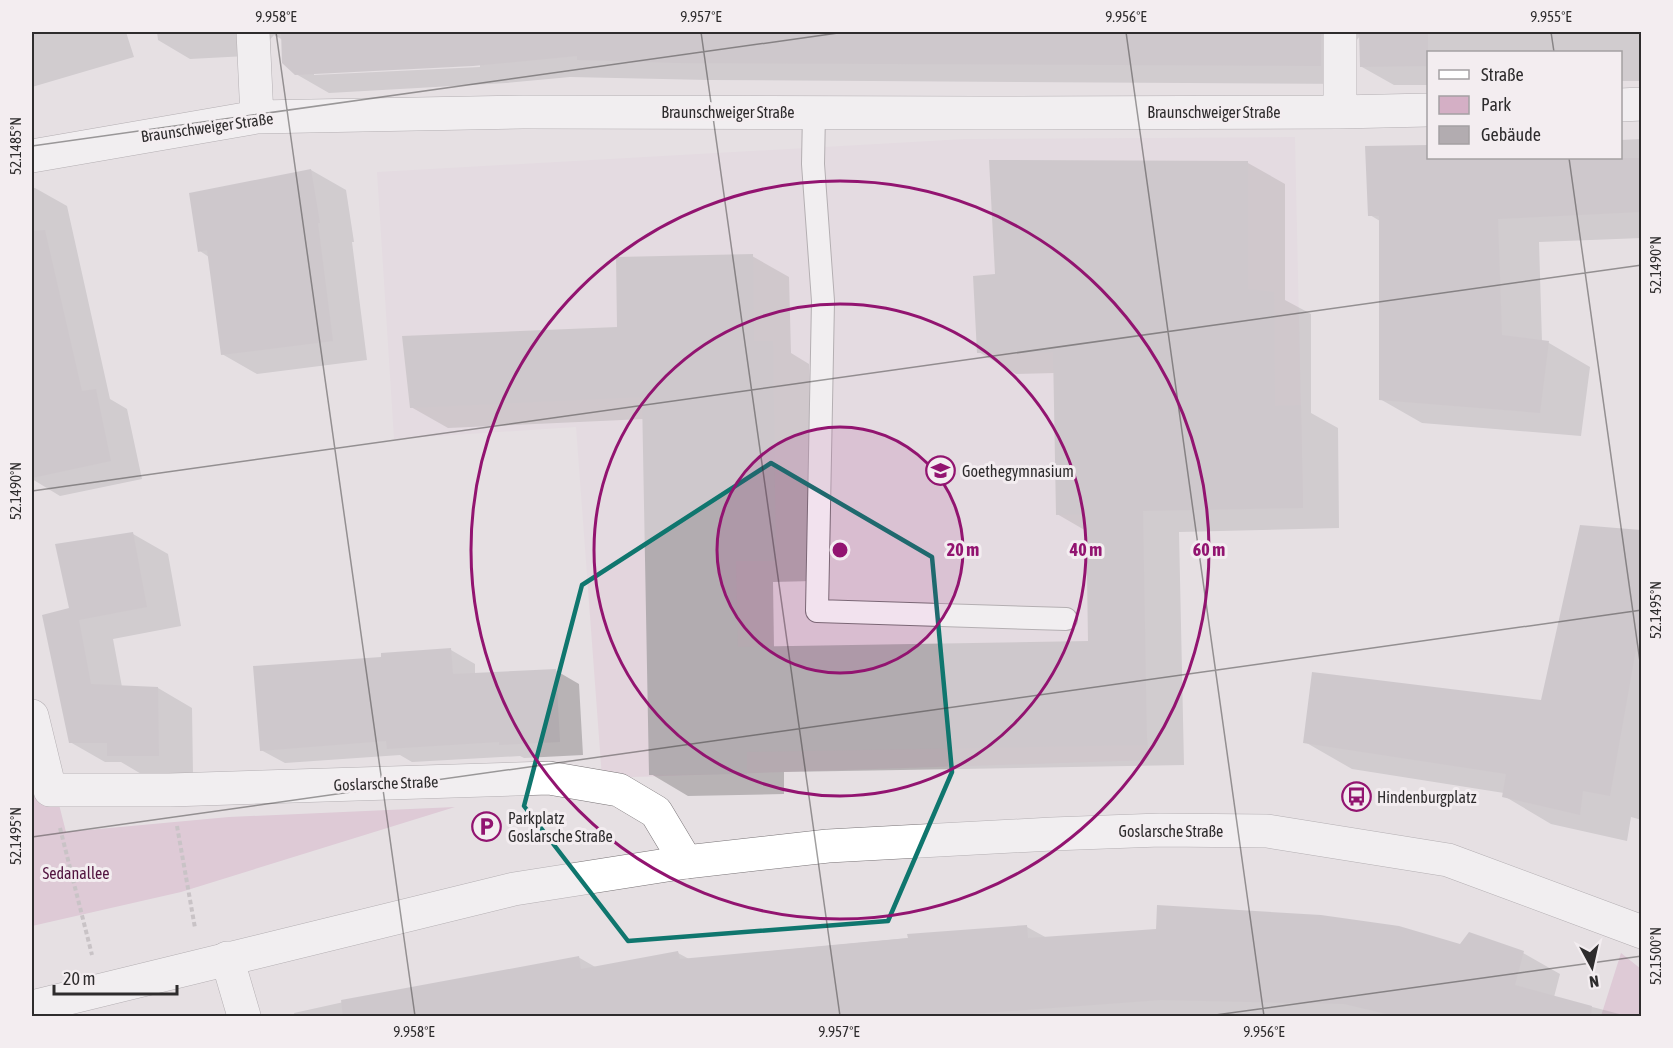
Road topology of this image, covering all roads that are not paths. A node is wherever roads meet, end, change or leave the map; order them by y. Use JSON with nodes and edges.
{"nodes":[{"id":1,"x":253,"y":32,"type":"edge"},
{"id":2,"x":1340,"y":32,"type":"edge"},
{"id":3,"x":1641,"y":104,"type":"edge"},
{"id":4,"x":1622,"y":105,"type":"edge"},
{"id":5,"x":1427,"y":110,"type":"edge"},
{"id":6,"x":814,"y":112,"type":"junction"},
{"id":7,"x":1340,"y":112,"type":"junction"},
{"id":8,"x":257,"y":117,"type":"junction"},
{"id":9,"x":32,"y":156,"type":"edge"},
{"id":10,"x":1066,"y":619,"type":"dead end"},
{"id":11,"x":32,"y":716,"type":"edge"},
{"id":12,"x":686,"y":862,"type":"junction"},
{"id":13,"x":1641,"y":932,"type":"edge"},
{"id":14,"x":214,"y":961,"type":"junction"},
{"id":15,"x":32,"y":1007,"type":"edge"},
{"id":16,"x":244,"y":1017,"type":"edge"}],
"edges":[{"from":1,"to":8,"type":"street"},
{"from":2,"to":7,"type":"street"},
{"from":3,"to":4,"type":"street"},
{"from":5,"to":7,"type":"street","name":"Braunschweiger Straße"},
{"from":6,"to":7,"type":"street","name":"Braunschweiger Straße"},
{"from":6,"to":8,"type":"street","name":"Braunschweiger Straße"},
{"from":6,"to":10,"type":"lane"},
{"from":8,"to":9,"type":"street","name":"Braunschweiger Straße"},
{"from":11,"to":12,"type":"street","name":"Goslarsche Straße"},
{"from":12,"to":13,"type":"street","name":"Goslarsche Straße"},
{"from":12,"to":14,"type":"street","name":"Goslarsche Straße"},
{"from":14,"to":15,"type":"street","name":"Goslarsche Straße"},
{"from":14,"to":16,"type":"street"}]}
